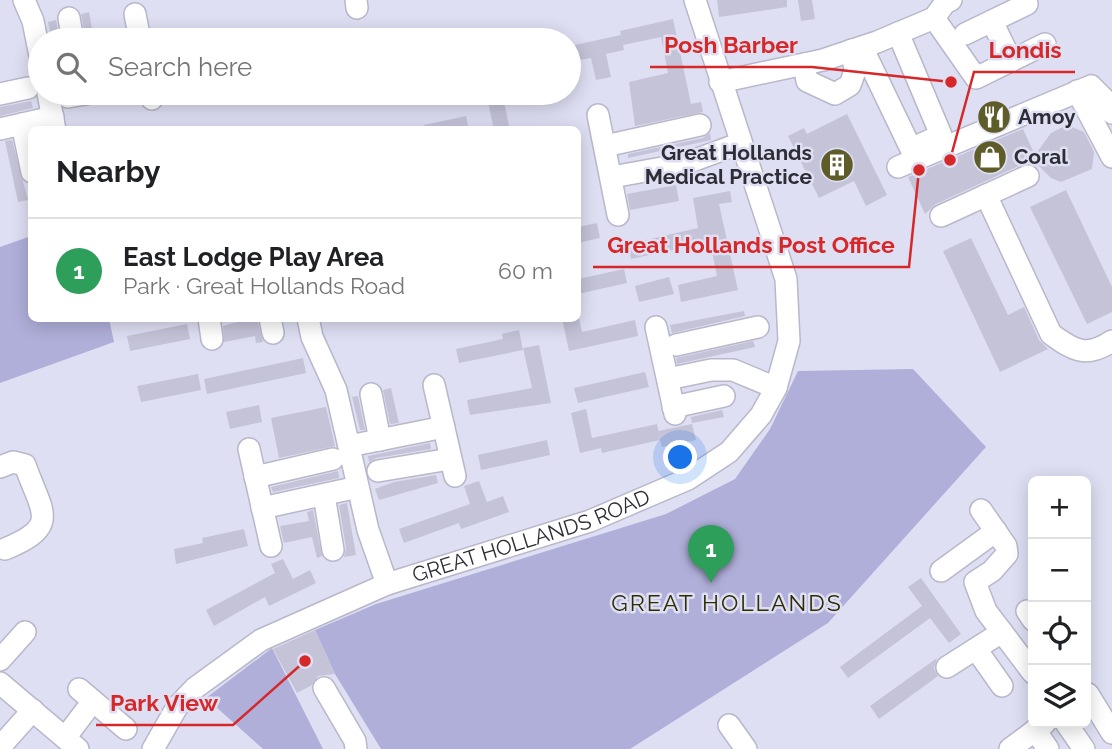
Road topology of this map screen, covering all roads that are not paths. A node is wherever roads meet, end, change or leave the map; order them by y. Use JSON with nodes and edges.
{"nodes":[{"id":1,"x":24,"y":0,"type":"edge"},
{"id":2,"x":695,"y":0,"type":"edge"},
{"id":3,"x":951,"y":0,"type":"edge"},
{"id":4,"x":1027,"y":4,"type":"dead end"},
{"id":5,"x":135,"y":14,"type":"dead end"},
{"id":6,"x":69,"y":18,"type":"dead end"},
{"id":7,"x":934,"y":18,"type":"junction"},
{"id":8,"x":992,"y":20,"type":"junction"},
{"id":9,"x":34,"y":28,"type":"edge"},
{"id":10,"x":71,"y":28,"type":"edge"},
{"id":11,"x":138,"y":28,"type":"edge"},
{"id":12,"x":898,"y":33,"type":"junction"},
{"id":13,"x":965,"y":34,"type":"dead end"},
{"id":14,"x":1045,"y":44,"type":"dead end"},
{"id":15,"x":857,"y":48,"type":"junction"},
{"id":16,"x":1011,"y":61,"type":"junction"},
{"id":17,"x":804,"y":64,"type":"junction"},
{"id":18,"x":720,"y":82,"type":"junction"},
{"id":19,"x":1077,"y":91,"type":"junction"},
{"id":20,"x":28,"y":93,"type":"edge"},
{"id":21,"x":0,"y":94,"type":"edge"},
{"id":22,"x":50,"y":105,"type":"edge"},
{"id":23,"x":1112,"y":113,"type":"edge"},
{"id":24,"x":598,"y":115,"type":"dead end"},
{"id":25,"x":54,"y":123,"type":"edge"},
{"id":26,"x":22,"y":124,"type":"junction"},
{"id":27,"x":700,"y":125,"type":"dead end"},
{"id":28,"x":0,"y":129,"type":"edge"},
{"id":29,"x":741,"y":142,"type":"junction"},
{"id":30,"x":605,"y":146,"type":"junction"},
{"id":31,"x":28,"y":153,"type":"edge"},
{"id":32,"x":1112,"y":156,"type":"edge"},
{"id":33,"x":898,"y":167,"type":"dead end"},
{"id":34,"x":1028,"y":176,"type":"dead end"},
{"id":35,"x":612,"y":177,"type":"junction"},
{"id":36,"x":986,"y":195,"type":"junction"},
{"id":37,"x":618,"y":215,"type":"dead end"},
{"id":38,"x":941,"y":216,"type":"dead end"},
{"id":39,"x":309,"y":322,"type":"edge"},
{"id":40,"x":656,"y":327,"type":"dead end"},
{"id":41,"x":758,"y":327,"type":"dead end"},
{"id":42,"x":703,"y":339,"type":"junction"},
{"id":43,"x":676,"y":345,"type":"dead end"},
{"id":44,"x":1104,"y":346,"type":"edge"},
{"id":45,"x":711,"y":370,"type":"junction"},
{"id":46,"x":668,"y":379,"type":"junction"},
{"id":47,"x":434,"y":385,"type":"dead end"},
{"id":48,"x":776,"y":388,"type":"junction"},
{"id":49,"x":371,"y":394,"type":"dead end"},
{"id":50,"x":724,"y":396,"type":"dead end"},
{"id":51,"x":444,"y":427,"type":"junction"},
{"id":52,"x":380,"y":440,"type":"junction"},
{"id":53,"x":249,"y":449,"type":"dead end"},
{"id":54,"x":341,"y":452,"type":"junction"},
{"id":55,"x":0,"y":467,"type":"edge"},
{"id":56,"x":378,"y":471,"type":"dead end"},
{"id":57,"x":255,"y":477,"type":"junction"},
{"id":58,"x":358,"y":487,"type":"junction"},
{"id":59,"x":324,"y":495,"type":"junction"},
{"id":60,"x":262,"y":508,"type":"junction"},
{"id":61,"x":981,"y":510,"type":"dead end"},
{"id":62,"x":996,"y":531,"type":"junction"},
{"id":63,"x":271,"y":547,"type":"dead end"},
{"id":64,"x":5,"y":549,"type":"dead end"},
{"id":65,"x":333,"y":550,"type":"dead end"},
{"id":66,"x":941,"y":571,"type":"dead end"},
{"id":67,"x":387,"y":584,"type":"junction"},
{"id":68,"x":25,"y":632,"type":"dead end"},
{"id":69,"x":1002,"y":632,"type":"junction"},
{"id":70,"x":975,"y":649,"type":"junction"},
{"id":71,"x":0,"y":660,"type":"edge"},
{"id":72,"x":1030,"y":665,"type":"edge"},
{"id":73,"x":947,"y":667,"type":"dead end"},
{"id":74,"x":0,"y":683,"type":"edge"},
{"id":75,"x":1002,"y":686,"type":"dead end"},
{"id":76,"x":324,"y":688,"type":"dead end"},
{"id":77,"x":1091,"y":699,"type":"edge"},
{"id":78,"x":33,"y":710,"type":"junction"},
{"id":79,"x":729,"y":725,"type":"dead end"},
{"id":80,"x":1039,"y":728,"type":"edge"},
{"id":81,"x":1040,"y":728,"type":"edge"},
{"id":82,"x":1069,"y":728,"type":"edge"},
{"id":83,"x":126,"y":729,"type":"dead end"},
{"id":84,"x":1112,"y":733,"type":"edge"},
{"id":85,"x":72,"y":743,"type":"edge"},
{"id":86,"x":0,"y":747,"type":"edge"},
{"id":87,"x":153,"y":749,"type":"edge"},
{"id":88,"x":356,"y":749,"type":"edge"},
{"id":89,"x":746,"y":749,"type":"edge"},
{"id":90,"x":1010,"y":749,"type":"edge"},
{"id":91,"x":1048,"y":749,"type":"edge"},
{"id":92,"x":1084,"y":749,"type":"edge"},
{"id":93,"x":1093,"y":749,"type":"edge"}],
"edges":[{"from":1,"to":9,"type":"street"},
{"from":2,"to":18,"type":"street","name":"GREAT HOLLANDS ROAD"},
{"from":3,"to":7,"type":"street"},
{"from":4,"to":8,"type":"street"},
{"from":5,"to":11,"type":"street"},
{"from":6,"to":10,"type":"street"},
{"from":7,"to":12,"type":"street"},
{"from":7,"to":16,"type":"street"},
{"from":8,"to":13,"type":"street"},
{"from":8,"to":16,"type":"street"},
{"from":12,"to":15,"type":"street"},
{"from":12,"to":15,"type":"street"},
{"from":14,"to":16,"type":"street"},
{"from":15,"to":17,"type":"street"},
{"from":15,"to":17,"type":"street"},
{"from":17,"to":18,"type":"street"},
{"from":18,"to":29,"type":"street","name":"GREAT HOLLANDS ROAD"},
{"from":19,"to":23,"type":"street"},
{"from":19,"to":32,"type":"street"},
{"from":19,"to":33,"type":"street"},
{"from":20,"to":21,"type":"street"},
{"from":22,"to":25,"type":"street"},
{"from":24,"to":30,"type":"street"},
{"from":25,"to":26,"type":"street"},
{"from":26,"to":28,"type":"street"},
{"from":26,"to":31,"type":"street"},
{"from":27,"to":30,"type":"street"},
{"from":29,"to":35,"type":"street"},
{"from":29,"to":48,"type":"street","name":"GREAT HOLLANDS ROAD"},
{"from":30,"to":35,"type":"street"},
{"from":34,"to":36,"type":"street"},
{"from":35,"to":37,"type":"street"},
{"from":36,"to":38,"type":"street"},
{"from":36,"to":44,"type":"street"},
{"from":39,"to":54,"type":"street"},
{"from":40,"to":46,"type":"street"},
{"from":41,"to":42,"type":"street"},
{"from":42,"to":43,"type":"street"},
{"from":42,"to":45,"type":"street"},
{"from":45,"to":46,"type":"street"},
{"from":45,"to":48,"type":"street"},
{"from":46,"to":50,"type":"street"},
{"from":47,"to":51,"type":"street"},
{"from":48,"to":67,"type":"street","name":"GREAT HOLLANDS ROAD"},
{"from":49,"to":52,"type":"street"},
{"from":51,"to":52,"type":"street"},
{"from":51,"to":56,"type":"street"},
{"from":52,"to":54,"type":"street"},
{"from":53,"to":57,"type":"street"},
{"from":54,"to":57,"type":"street"},
{"from":54,"to":58,"type":"street"},
{"from":55,"to":64,"type":"street"},
{"from":57,"to":60,"type":"street"},
{"from":58,"to":59,"type":"street"},
{"from":58,"to":67,"type":"street"},
{"from":59,"to":60,"type":"street"},
{"from":59,"to":65,"type":"street"},
{"from":60,"to":63,"type":"street"},
{"from":61,"to":62,"type":"street"},
{"from":62,"to":66,"type":"street"},
{"from":62,"to":69,"type":"street"},
{"from":67,"to":87,"type":"street","name":"GREAT HOLLANDS ROAD"},
{"from":68,"to":71,"type":"street"},
{"from":69,"to":70,"type":"street"},
{"from":69,"to":72,"type":"street"},
{"from":70,"to":73,"type":"street"},
{"from":70,"to":75,"type":"street"},
{"from":74,"to":78,"type":"street"},
{"from":76,"to":88,"type":"street"},
{"from":77,"to":84,"type":"street"},
{"from":78,"to":85,"type":"street"},
{"from":78,"to":86,"type":"street"},
{"from":79,"to":89,"type":"street"},
{"from":80,"to":90,"type":"street"},
{"from":81,"to":91,"type":"street"},
{"from":82,"to":92,"type":"street"},
{"from":83,"to":85,"type":"street"},
{"from":84,"to":93,"type":"street"}]}
